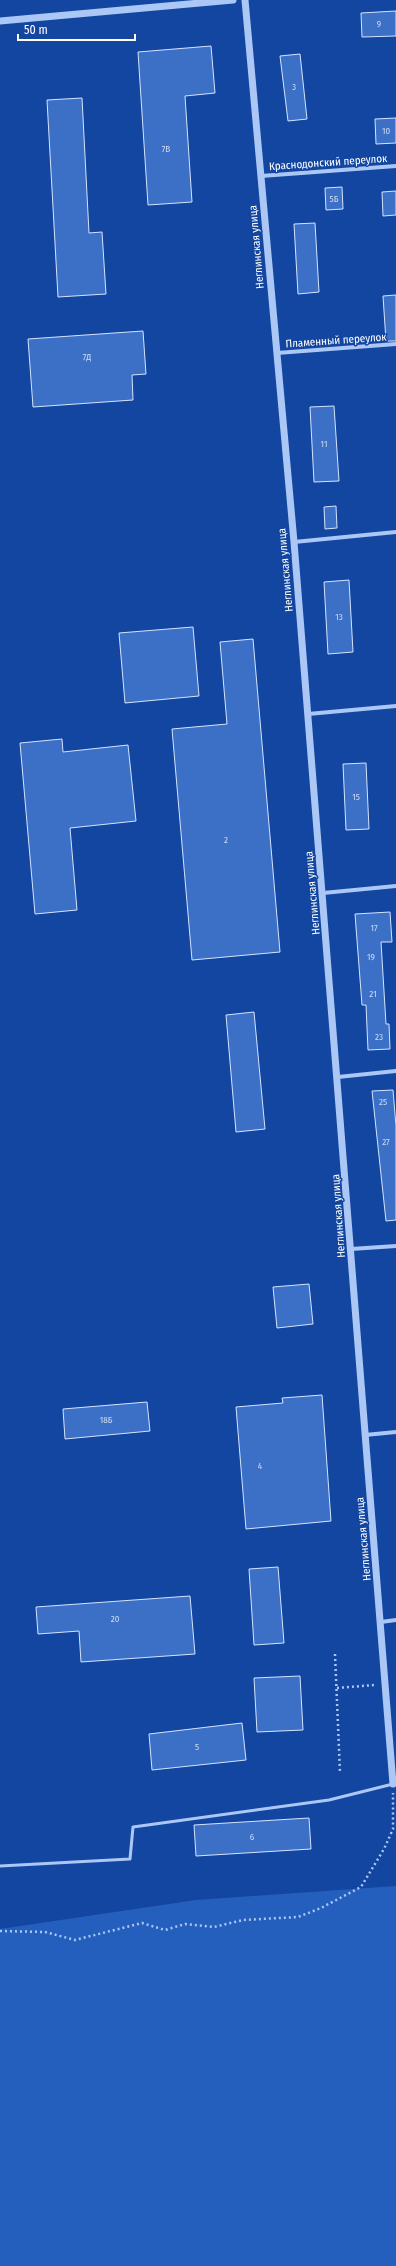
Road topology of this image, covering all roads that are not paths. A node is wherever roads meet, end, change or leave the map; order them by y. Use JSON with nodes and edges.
{"nodes":[{"id":1,"x":233,"y":0,"type":"edge"},
{"id":2,"x":244,"y":0,"type":"edge"},
{"id":3,"x":0,"y":21,"type":"edge"},
{"id":4,"x":396,"y":166,"type":"edge"},
{"id":5,"x":261,"y":176,"type":"junction"},
{"id":6,"x":396,"y":344,"type":"edge"},
{"id":7,"x":277,"y":354,"type":"junction"},
{"id":8,"x":396,"y":532,"type":"edge"},
{"id":9,"x":294,"y":542,"type":"junction"},
{"id":10,"x":396,"y":706,"type":"edge"},
{"id":11,"x":308,"y":714,"type":"junction"},
{"id":12,"x":396,"y":886,"type":"edge"},
{"id":13,"x":323,"y":893,"type":"junction"},
{"id":14,"x":396,"y":1071,"type":"edge"},
{"id":15,"x":338,"y":1077,"type":"junction"},
{"id":16,"x":396,"y":1246,"type":"edge"},
{"id":17,"x":351,"y":1249,"type":"junction"},
{"id":18,"x":396,"y":1432,"type":"edge"},
{"id":19,"x":365,"y":1435,"type":"junction"},
{"id":20,"x":396,"y":1620,"type":"edge"},
{"id":21,"x":381,"y":1622,"type":"junction"},
{"id":22,"x":393,"y":1784,"type":"joint"},
{"id":23,"x":0,"y":1866,"type":"edge"}],
"edges":[{"from":1,"to":3,"type":"street"},
{"from":2,"to":5,"type":"street","name":"Неглинская улица"},
{"from":4,"to":5,"type":"street","name":"Краснодонский переулок"},
{"from":5,"to":7,"type":"street","name":"Неглинская улица"},
{"from":6,"to":7,"type":"street","name":"Пламенный переулок"},
{"from":7,"to":9,"type":"street","name":"Неглинская улица"},
{"from":8,"to":9,"type":"street"},
{"from":9,"to":11,"type":"street","name":"Неглинская улица"},
{"from":10,"to":11,"type":"street"},
{"from":11,"to":13,"type":"street","name":"Неглинская улица"},
{"from":12,"to":13,"type":"street"},
{"from":13,"to":15,"type":"street","name":"Неглинская улица"},
{"from":14,"to":15,"type":"street"},
{"from":15,"to":17,"type":"street","name":"Неглинская улица"},
{"from":16,"to":17,"type":"street"},
{"from":17,"to":19,"type":"street","name":"Неглинская улица"},
{"from":18,"to":19,"type":"street"},
{"from":19,"to":21,"type":"street","name":"Неглинская улица"},
{"from":20,"to":21,"type":"street"},
{"from":21,"to":22,"type":"street","name":"Неглинская улица"},
{"from":22,"to":23,"type":"lane"}]}
